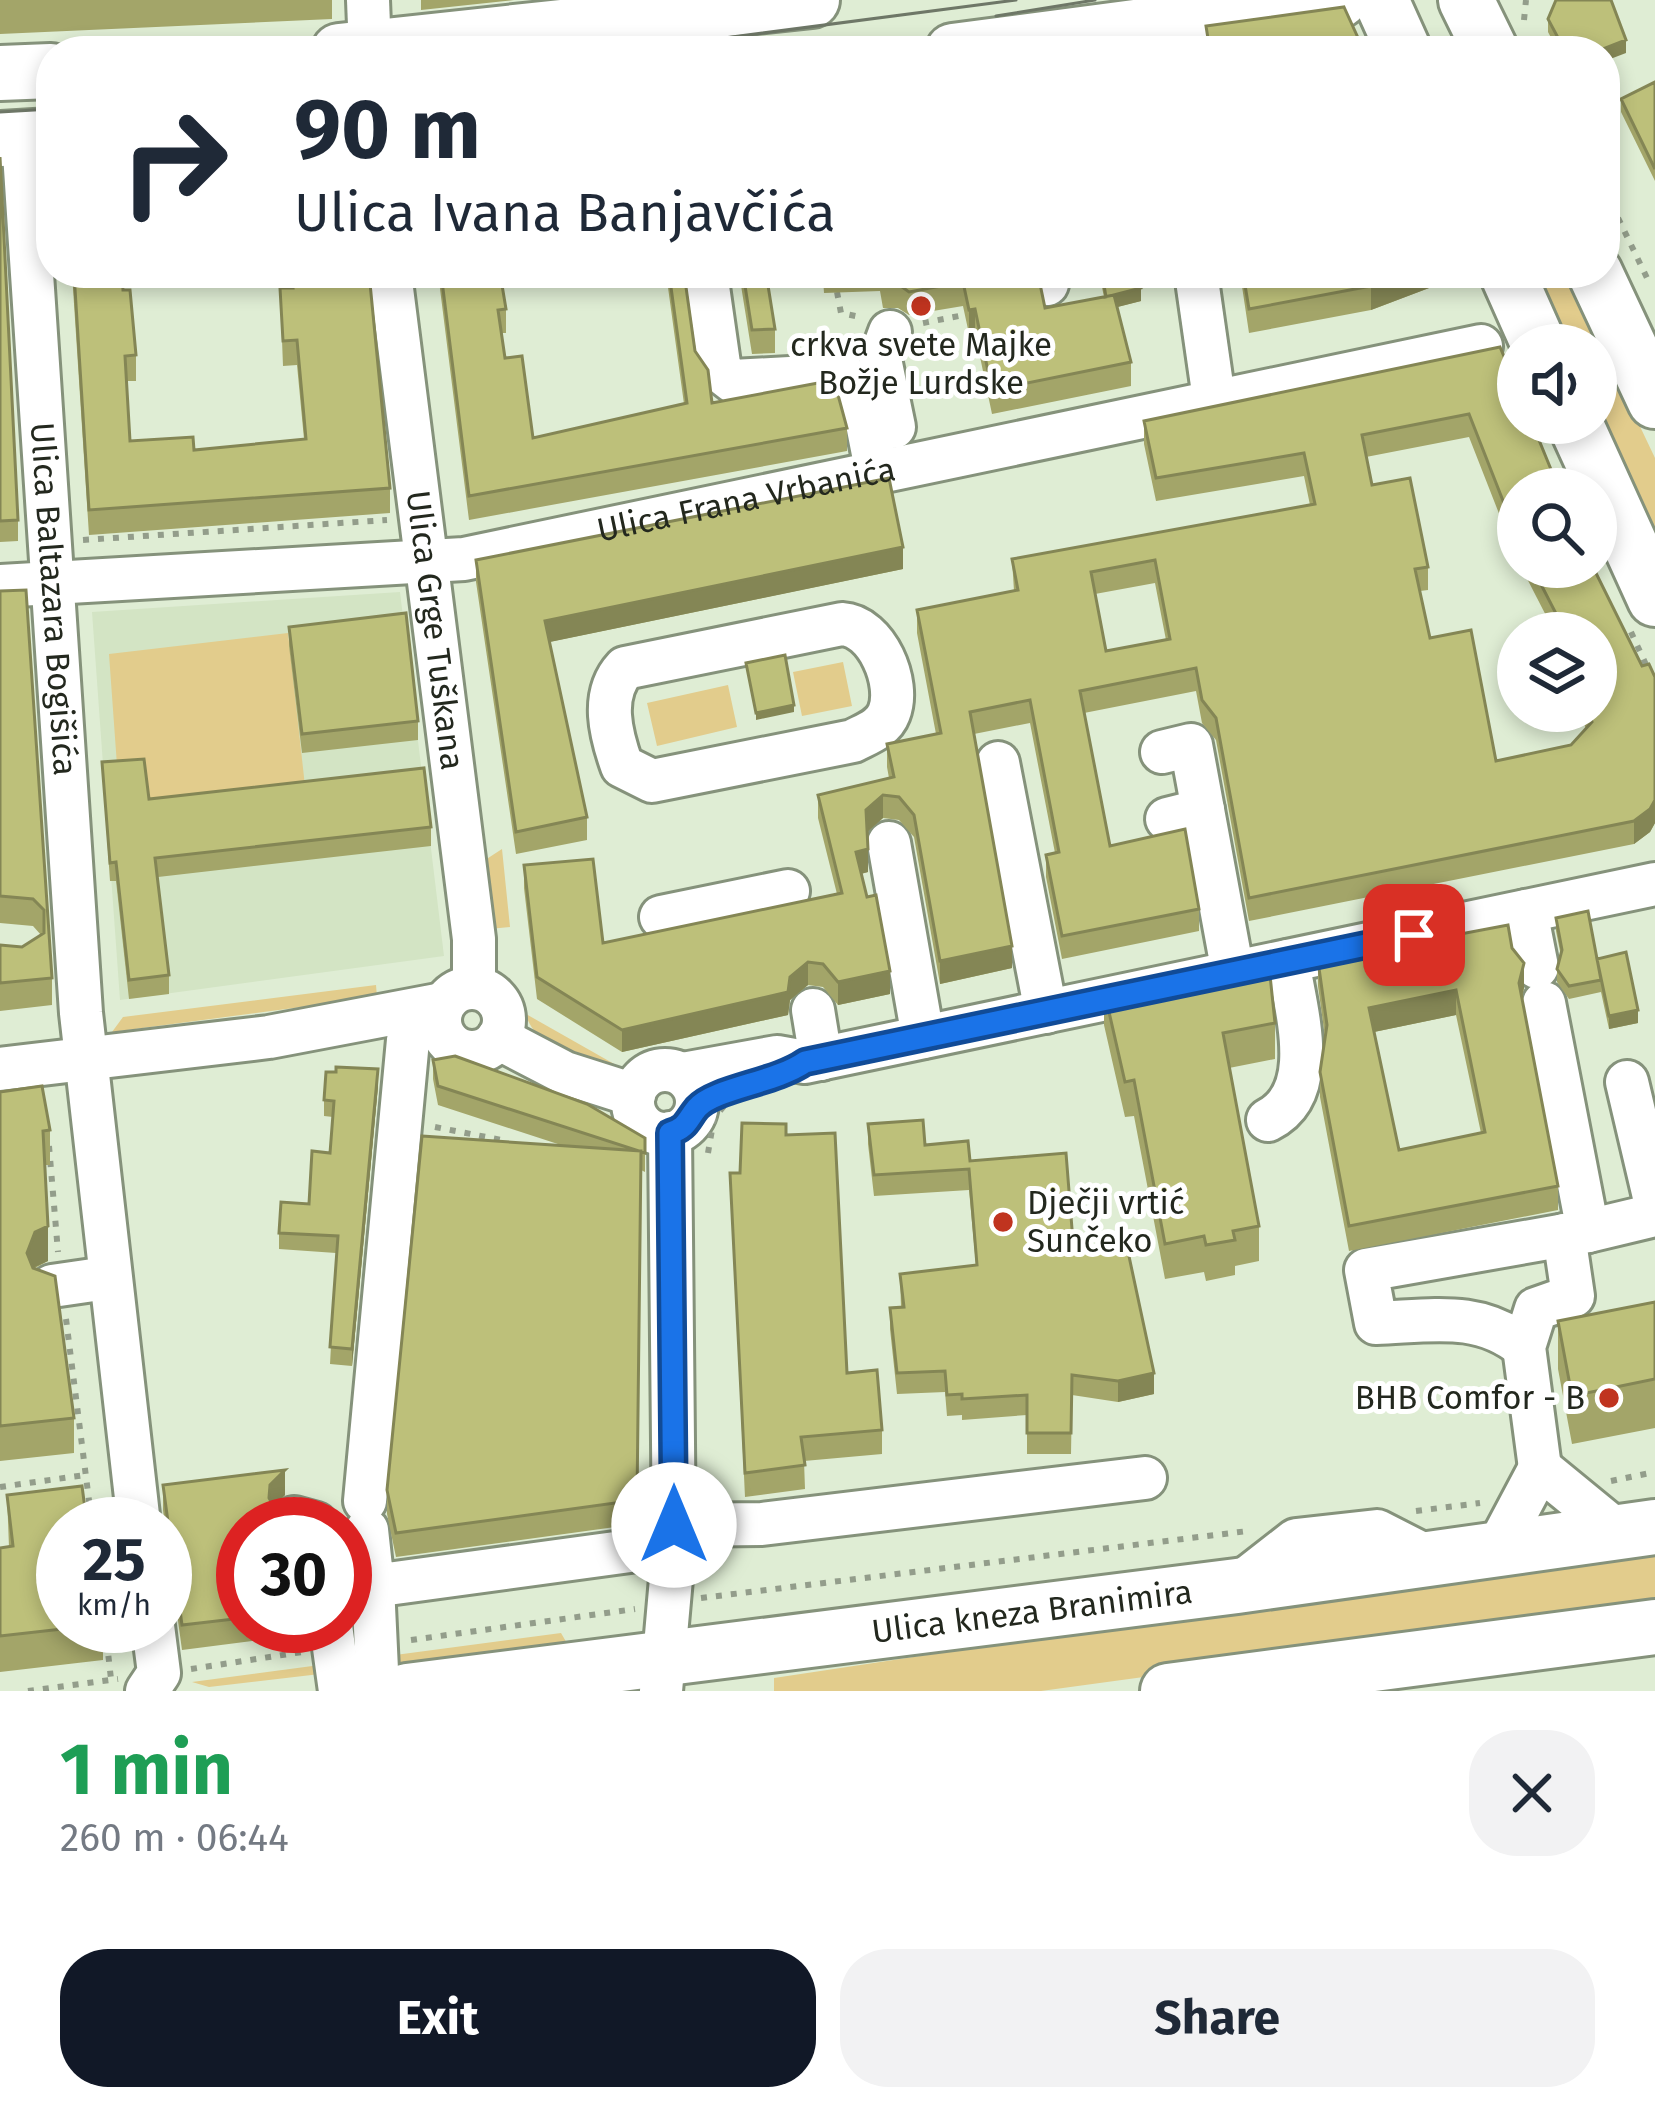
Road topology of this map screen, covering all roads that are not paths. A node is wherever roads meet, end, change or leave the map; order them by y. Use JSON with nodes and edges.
{"nodes":[{"id":1,"x":368,"y":0,"type":"edge"},
{"id":2,"x":812,"y":0,"type":"edge"},
{"id":3,"x":1340,"y":0,"type":"edge"},
{"id":4,"x":1381,"y":0,"type":"edge"},
{"id":5,"x":1466,"y":0,"type":"edge"},
{"id":6,"x":705,"y":7,"type":"edge"},
{"id":7,"x":369,"y":36,"type":"edge"},
{"id":8,"x":479,"y":36,"type":"edge"},
{"id":9,"x":1067,"y":36,"type":"edge"},
{"id":10,"x":1397,"y":36,"type":"edge"},
{"id":11,"x":1505,"y":36,"type":"edge"},
{"id":12,"x":36,"y":71,"type":"edge"},
{"id":13,"x":0,"y":73,"type":"edge"},
{"id":14,"x":25,"y":138,"type":"edge"},
{"id":15,"x":392,"y":288,"type":"edge"},
{"id":16,"x":708,"y":288,"type":"edge"},
{"id":17,"x":1198,"y":288,"type":"edge"},
{"id":18,"x":1514,"y":288,"type":"edge"},
{"id":19,"x":1601,"y":288,"type":"edge"},
{"id":20,"x":1530,"y":324,"type":"edge"},
{"id":21,"x":890,"y":332,"type":"road end"},
{"id":22,"x":1480,"y":346,"type":"edge"},
{"id":23,"x":1214,"y":399,"type":"junction"},
{"id":24,"x":1655,"y":401,"type":"edge"},
{"id":25,"x":1585,"y":444,"type":"edge"},
{"id":26,"x":889,"y":466,"type":"junction"},
{"id":27,"x":428,"y":562,"type":"junction"},
{"id":28,"x":49,"y":582,"type":"junction"},
{"id":29,"x":0,"y":586,"type":"edge"},
{"id":30,"x":1655,"y":599,"type":"edge"},
{"id":31,"x":759,"y":630,"type":"joint"},
{"id":32,"x":1162,"y":752,"type":"dead end"},
{"id":33,"x":1012,"y":761,"type":"dead end"},
{"id":34,"x":890,"y":843,"type":"dead end"},
{"id":35,"x":1655,"y":884,"type":"edge"},
{"id":36,"x":789,"y":894,"type":"dead end"},
{"id":37,"x":1526,"y":911,"type":"junction"},
{"id":38,"x":661,"y":917,"type":"dead end"},
{"id":39,"x":1198,"y":932,"type":"edge"},
{"id":40,"x":1288,"y":961,"type":"junction"},
{"id":41,"x":1221,"y":975,"type":"junction"},
{"id":42,"x":813,"y":1010,"type":"dead end"},
{"id":43,"x":1056,"y":1010,"type":"junction"},
{"id":44,"x":443,"y":1018,"type":"junction"},
{"id":45,"x":923,"y":1037,"type":"junction"},
{"id":46,"x":85,"y":1057,"type":"junction"},
{"id":47,"x":813,"y":1060,"type":"junction"},
{"id":48,"x":0,"y":1069,"type":"edge"},
{"id":49,"x":1641,"y":1078,"type":"edge"},
{"id":50,"x":1564,"y":1098,"type":"junction"},
{"id":51,"x":683,"y":1105,"type":"junction"},
{"id":52,"x":1268,"y":1120,"type":"dead end"},
{"id":53,"x":1655,"y":1201,"type":"edge"},
{"id":54,"x":1655,"y":1215,"type":"edge"},
{"id":55,"x":1576,"y":1233,"type":"junction"},
{"id":56,"x":107,"y":1278,"type":"junction"},
{"id":57,"x":52,"y":1286,"type":"edge"},
{"id":58,"x":1530,"y":1328,"type":"junction"},
{"id":59,"x":1145,"y":1478,"type":"dead end"},
{"id":60,"x":1544,"y":1485,"type":"junction"},
{"id":61,"x":135,"y":1497,"type":"edge"},
{"id":62,"x":1636,"y":1529,"type":"edge"},
{"id":63,"x":674,"y":1535,"type":"junction"},
{"id":64,"x":1497,"y":1549,"type":"junction"},
{"id":65,"x":373,"y":1586,"type":"joint"},
{"id":66,"x":1655,"y":1627,"type":"edge"},
{"id":67,"x":158,"y":1653,"type":"edge"},
{"id":68,"x":344,"y":1653,"type":"edge"},
{"id":69,"x":355,"y":1653,"type":"edge"},
{"id":70,"x":1465,"y":1671,"type":"edge"},
{"id":71,"x":662,"y":1674,"type":"edge"},
{"id":72,"x":1392,"y":1678,"type":"edge"},
{"id":73,"x":163,"y":1685,"type":"edge"},
{"id":74,"x":340,"y":1691,"type":"edge"},
{"id":75,"x":378,"y":1691,"type":"edge"},
{"id":76,"x":407,"y":1691,"type":"edge"},
{"id":77,"x":1168,"y":1691,"type":"edge"}],
"edges":[{"from":1,"to":7,"type":"street"},
{"from":2,"to":6,"type":"main road"},
{"from":3,"to":9,"type":"main road"},
{"from":4,"to":10,"type":"main road"},
{"from":5,"to":11,"type":"main road"},
{"from":6,"to":8,"type":"main road"},
{"from":12,"to":13,"type":"main road"},
{"from":14,"to":28,"type":"street","name":"Ulica Baltazara Bogišića"},
{"from":15,"to":27,"type":"street","name":"Ulica Grge Tuškana"},
{"from":16,"to":26,"type":"street"},
{"from":17,"to":23,"type":"street"},
{"from":18,"to":20,"type":"main road"},
{"from":19,"to":24,"type":"main road"},
{"from":21,"to":26,"type":"street"},
{"from":22,"to":23,"type":"street","name":"Ulica Frana Vrbanića"},
{"from":23,"to":26,"type":"street","name":"Ulica Frana Vrbanića"},
{"from":25,"to":30,"type":"main road"},
{"from":26,"to":27,"type":"street","name":"Ulica Frana Vrbanića"},
{"from":27,"to":28,"type":"street","name":"Ulica Frana Vrbanića"},
{"from":27,"to":44,"type":"street","name":"Ulica Grge Tuškana"},
{"from":28,"to":29,"type":"street","name":"Ulica Frana Vrbanića"},
{"from":28,"to":46,"type":"street","name":"Ulica Baltazara Bogišića"},
{"from":31,"to":31,"type":"street"},
{"from":32,"to":41,"type":"street"},
{"from":33,"to":43,"type":"street"},
{"from":34,"to":45,"type":"street"},
{"from":35,"to":37,"type":"street"},
{"from":36,"to":38,"type":"street"},
{"from":37,"to":40,"type":"street"},
{"from":37,"to":50,"type":"street"},
{"from":39,"to":41,"type":"street"},
{"from":40,"to":41,"type":"street"},
{"from":40,"to":52,"type":"street"},
{"from":41,"to":43,"type":"street"},
{"from":42,"to":47,"type":"street"},
{"from":43,"to":45,"type":"street"},
{"from":44,"to":46,"type":"street"},
{"from":44,"to":51,"type":"street"},
{"from":44,"to":65,"type":"street","name":"Ulica Grge Tuškana"},
{"from":45,"to":47,"type":"street"},
{"from":46,"to":48,"type":"street"},
{"from":46,"to":56,"type":"street","name":"Ulica Baltazara Bogišića"},
{"from":47,"to":51,"type":"street"},
{"from":49,"to":50,"type":"street"},
{"from":49,"to":53,"type":"street"},
{"from":50,"to":55,"type":"street"},
{"from":51,"to":63,"type":"street"},
{"from":54,"to":55,"type":"street"},
{"from":55,"to":58,"type":"street"},
{"from":55,"to":58,"type":"street"},
{"from":56,"to":57,"type":"street"},
{"from":56,"to":61,"type":"street","name":"Ulica Baltazara Bogišića"},
{"from":58,"to":60,"type":"street"},
{"from":59,"to":63,"type":"street"},
{"from":60,"to":62,"type":"street"},
{"from":60,"to":64,"type":"street"},
{"from":62,"to":64,"type":"main road","name":"Ulica kneza Branimira"},
{"from":63,"to":65,"type":"street"},
{"from":63,"to":71,"type":"street"},
{"from":64,"to":71,"type":"main road","name":"Ulica kneza Branimira"},
{"from":66,"to":70,"type":"main road"},
{"from":67,"to":73,"type":"street"},
{"from":68,"to":74,"type":"street"},
{"from":69,"to":75,"type":"street"},
{"from":70,"to":72,"type":"main road"},
{"from":71,"to":76,"type":"main road","name":"Ulica kneza Branimira"},
{"from":72,"to":77,"type":"main road"}]}
